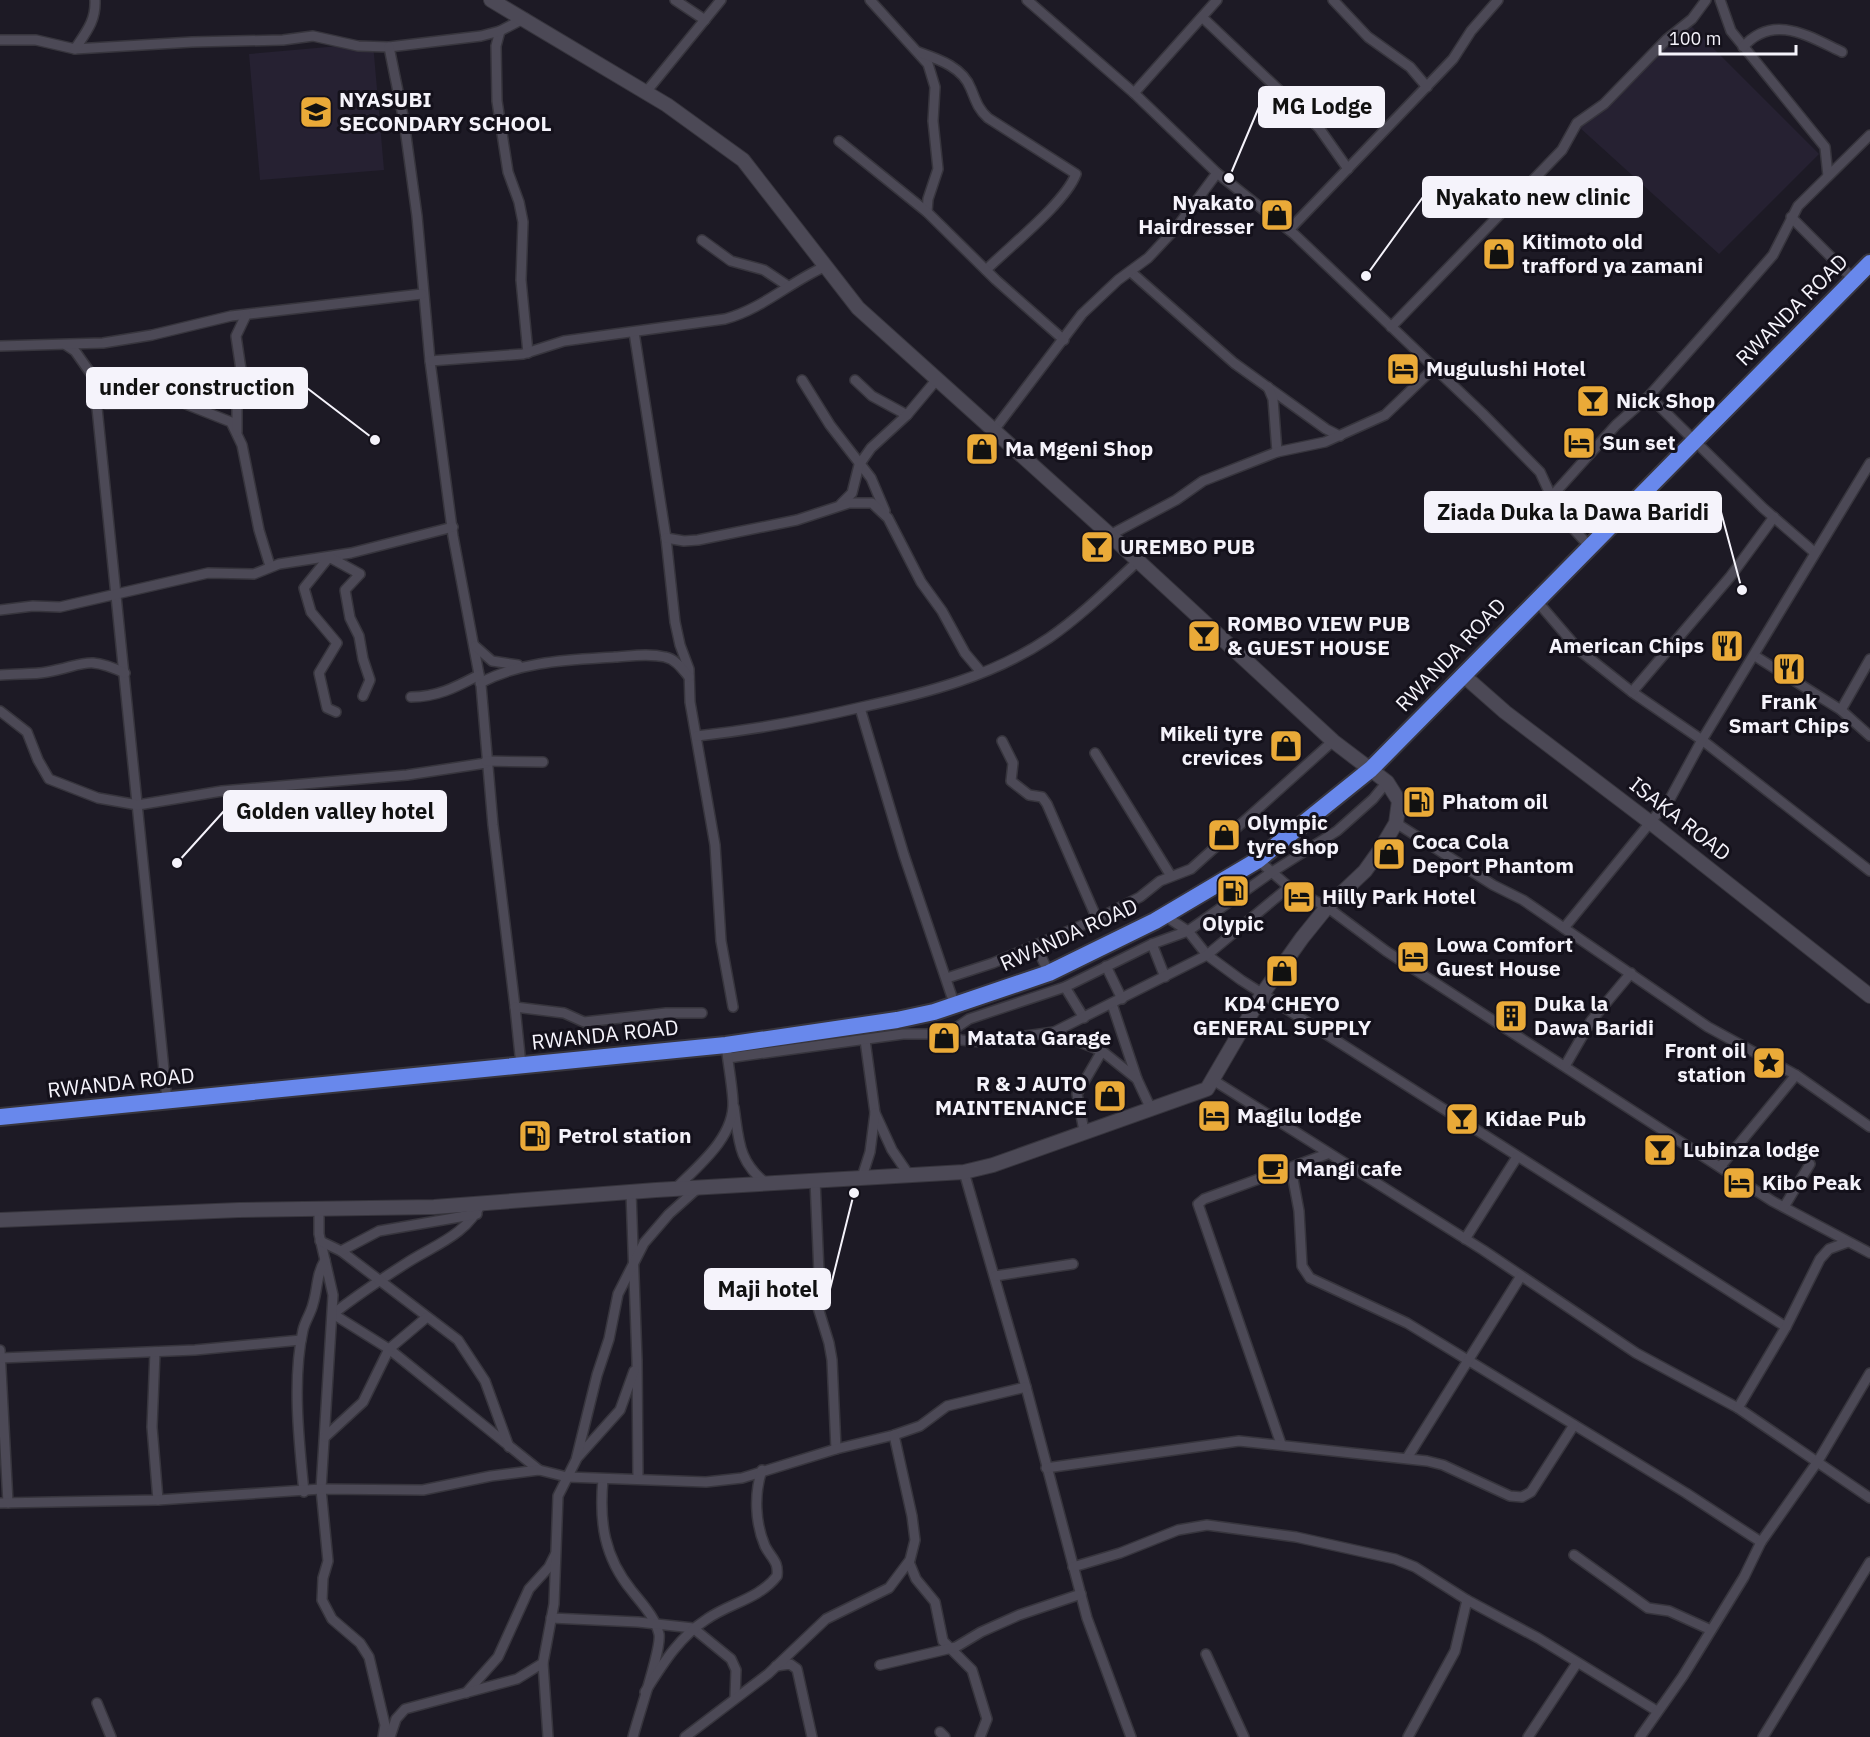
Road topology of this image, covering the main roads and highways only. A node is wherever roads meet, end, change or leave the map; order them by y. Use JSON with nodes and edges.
{"nodes":[{"id":1,"x":1870,"y":263,"type":"edge"},
{"id":2,"x":0,"y":1117,"type":"edge"}],
"edges":[{"from":1,"to":2,"type":"highway","name":"RWANDA ROAD"}]}
